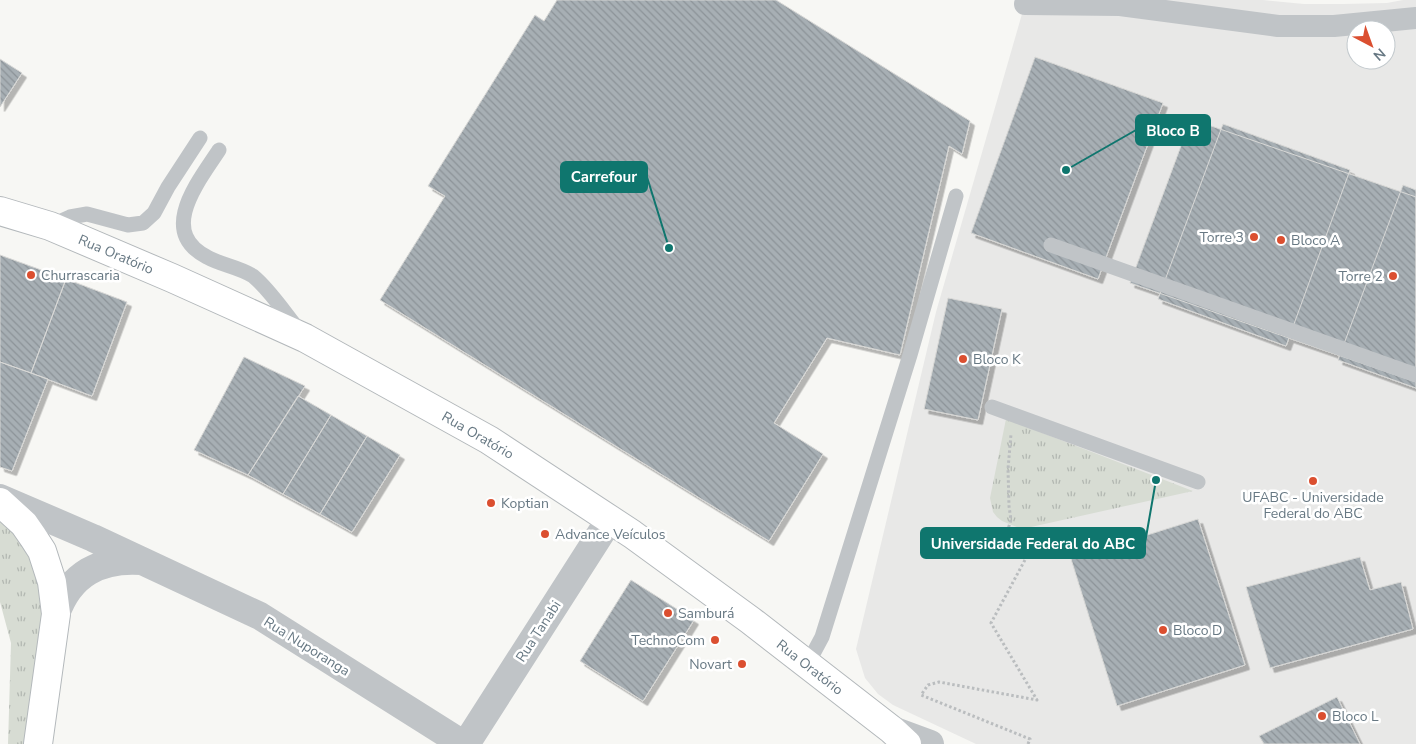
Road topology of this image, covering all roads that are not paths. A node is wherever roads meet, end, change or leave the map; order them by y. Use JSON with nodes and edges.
{"nodes":[{"id":1,"x":1025,"y":4,"type":"dead end"},
{"id":2,"x":1416,"y":18,"type":"edge"},
{"id":3,"x":200,"y":138,"type":"dead end"},
{"id":4,"x":219,"y":150,"type":"dead end"},
{"id":5,"x":956,"y":196,"type":"dead end"},
{"id":6,"x":0,"y":210,"type":"edge"},
{"id":7,"x":50,"y":226,"type":"junction"},
{"id":8,"x":1051,"y":245,"type":"dead end"},
{"id":9,"x":305,"y":338,"type":"junction"},
{"id":10,"x":1416,"y":375,"type":"edge"},
{"id":11,"x":992,"y":407,"type":"dead end"},
{"id":12,"x":1198,"y":482,"type":"dead end"},
{"id":13,"x":0,"y":500,"type":"edge"},
{"id":14,"x":610,"y":519,"type":"junction"},
{"id":15,"x":143,"y":562,"type":"junction"},
{"id":16,"x":56,"y":614,"type":"junction"},
{"id":17,"x":807,"y":664,"type":"junction"},
{"id":18,"x":899,"y":737,"type":"edge"},
{"id":19,"x":38,"y":744,"type":"edge"},
{"id":20,"x":464,"y":744,"type":"edge"},
{"id":21,"x":930,"y":744,"type":"edge"}],
"edges":[{"from":1,"to":2,"type":"street"},
{"from":3,"to":7,"type":"lane"},
{"from":4,"to":9,"type":"lane"},
{"from":5,"to":17,"type":"lane"},
{"from":6,"to":7,"type":"main road","name":"Rua Oratório"},
{"from":7,"to":9,"type":"main road","name":"Rua Oratório"},
{"from":8,"to":10,"type":"lane"},
{"from":9,"to":14,"type":"main road","name":"Rua Oratório"},
{"from":11,"to":12,"type":"lane"},
{"from":13,"to":15,"type":"street","name":"Rua Nuporanga"},
{"from":13,"to":16,"type":"main road"},
{"from":14,"to":17,"type":"main road","name":"Rua Oratório"},
{"from":14,"to":20,"type":"street","name":"Rua Tanabi"},
{"from":15,"to":16,"type":"street","name":"Rua Nuporanga"},
{"from":15,"to":20,"type":"street","name":"Rua Nuporanga"},
{"from":16,"to":19,"type":"main road"},
{"from":17,"to":18,"type":"main road","name":"Rua Oratório"},
{"from":18,"to":21,"type":"street"}]}
